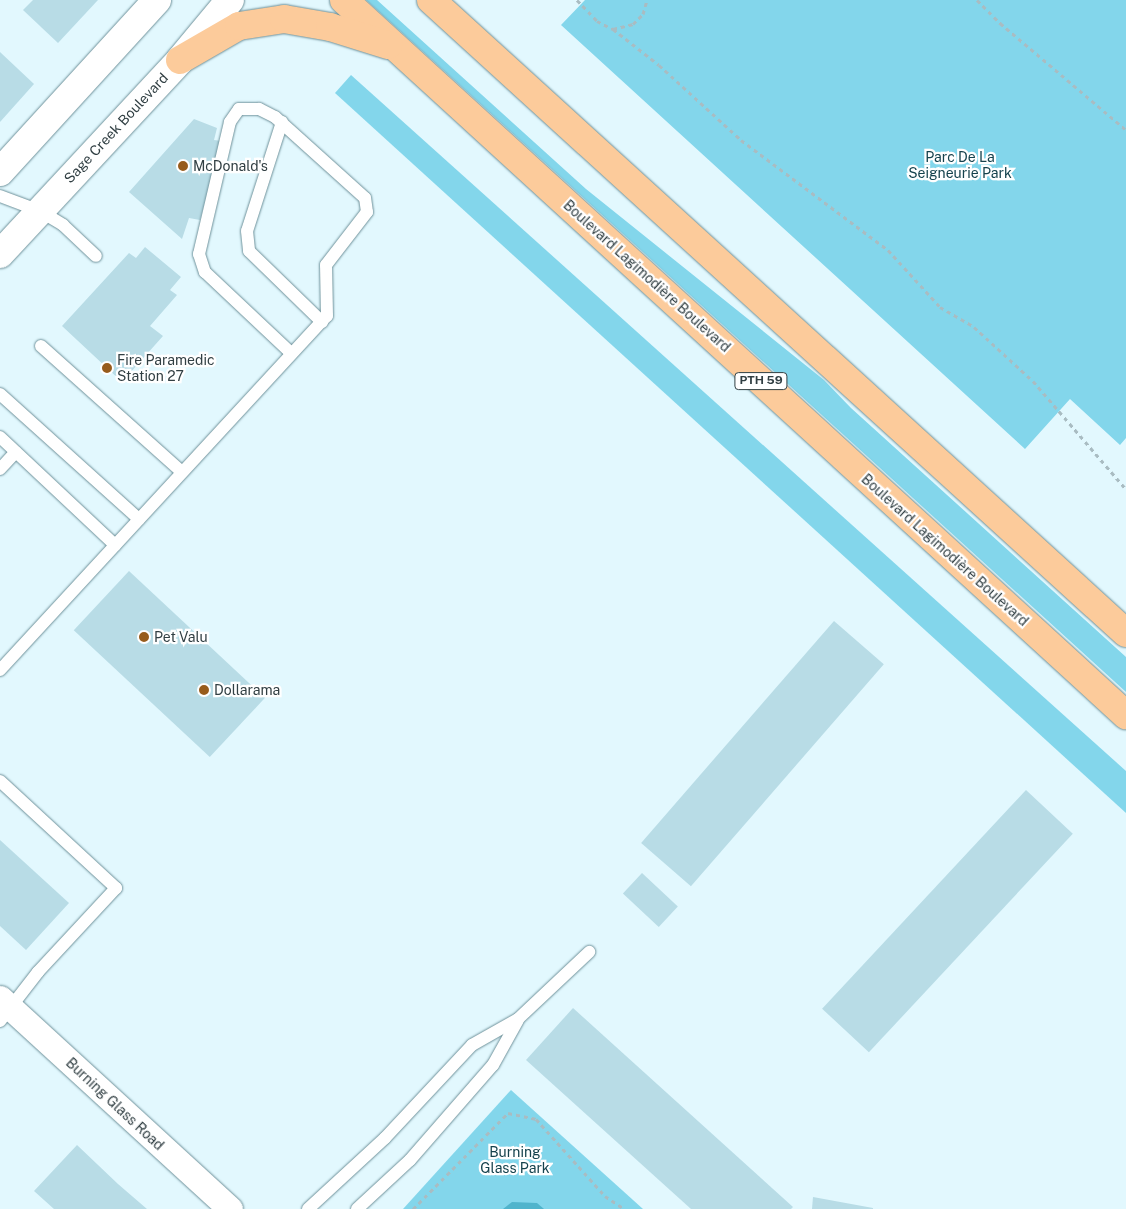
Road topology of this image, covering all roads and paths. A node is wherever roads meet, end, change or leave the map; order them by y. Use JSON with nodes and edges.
{"nodes":[{"id":1,"x":157,"y":0,"type":"edge"},
{"id":2,"x":230,"y":0,"type":"edge"},
{"id":3,"x":344,"y":0,"type":"edge"},
{"id":4,"x":431,"y":0,"type":"edge"},
{"id":5,"x":577,"y":0,"type":"edge"},
{"id":6,"x":647,"y":0,"type":"edge"},
{"id":7,"x":977,"y":0,"type":"edge"},
{"id":8,"x":613,"y":29,"type":"junction"},
{"id":9,"x":397,"y":48,"type":"junction"},
{"id":10,"x":180,"y":60,"type":"junction"},
{"id":11,"x":282,"y":122,"type":"junction"},
{"id":12,"x":1126,"y":130,"type":"edge"},
{"id":13,"x":0,"y":172,"type":"edge"},
{"id":14,"x":0,"y":196,"type":"edge"},
{"id":15,"x":40,"y":211,"type":"junction"},
{"id":16,"x":0,"y":254,"type":"edge"},
{"id":17,"x":96,"y":256,"type":"dead end"},
{"id":18,"x":322,"y":322,"type":"junction"},
{"id":19,"x":40,"y":346,"type":"dead end"},
{"id":20,"x":291,"y":353,"type":"junction"},
{"id":21,"x":0,"y":394,"type":"edge"},
{"id":22,"x":0,"y":438,"type":"edge"},
{"id":23,"x":16,"y":452,"type":"junction"},
{"id":24,"x":0,"y":469,"type":"edge"},
{"id":25,"x":182,"y":472,"type":"junction"},
{"id":26,"x":1126,"y":490,"type":"edge"},
{"id":27,"x":139,"y":519,"type":"junction"},
{"id":28,"x":115,"y":545,"type":"junction"},
{"id":29,"x":1126,"y":633,"type":"edge"},
{"id":30,"x":0,"y":670,"type":"edge"},
{"id":31,"x":1126,"y":715,"type":"edge"},
{"id":32,"x":0,"y":781,"type":"edge"},
{"id":33,"x":589,"y":952,"type":"dead end"},
{"id":34,"x":4,"y":1009,"type":"edge"},
{"id":35,"x":518,"y":1019,"type":"junction"},
{"id":36,"x":230,"y":1209,"type":"edge"},
{"id":37,"x":308,"y":1209,"type":"edge"},
{"id":38,"x":357,"y":1209,"type":"edge"},
{"id":39,"x":413,"y":1209,"type":"edge"},
{"id":40,"x":624,"y":1209,"type":"edge"}],
"edges":[{"from":1,"to":13,"type":"street"},
{"from":2,"to":10,"type":"street","name":"Sage Creek Boulevard"},
{"from":3,"to":9,"type":"main road","name":"Boulevard Lagimodière Boulevard","number":"PTH 59"},
{"from":4,"to":29,"type":"main road"},
{"from":5,"to":8,"type":"path"},
{"from":6,"to":8,"type":"path"},
{"from":7,"to":12,"type":"path"},
{"from":8,"to":26,"type":"path"},
{"from":9,"to":10,"type":"main road"},
{"from":9,"to":31,"type":"main road","name":"Boulevard Lagimodière Boulevard","number":"PTH 59"},
{"from":10,"to":15,"type":"street","name":"Sage Creek Boulevard"},
{"from":11,"to":18,"type":"lane"},
{"from":11,"to":18,"type":"lane"},
{"from":11,"to":20,"type":"lane"},
{"from":14,"to":15,"type":"lane"},
{"from":15,"to":16,"type":"street","name":"Sage Creek Boulevard"},
{"from":15,"to":17,"type":"lane"},
{"from":18,"to":20,"type":"lane"},
{"from":19,"to":25,"type":"lane"},
{"from":20,"to":25,"type":"lane"},
{"from":21,"to":27,"type":"lane"},
{"from":22,"to":23,"type":"lane"},
{"from":23,"to":24,"type":"lane"},
{"from":23,"to":28,"type":"lane"},
{"from":25,"to":27,"type":"lane"},
{"from":27,"to":28,"type":"lane"},
{"from":28,"to":30,"type":"lane"},
{"from":32,"to":34,"type":"lane"},
{"from":33,"to":35,"type":"lane"},
{"from":34,"to":36,"type":"street","name":"Burning Glass Road"},
{"from":35,"to":37,"type":"lane"},
{"from":35,"to":38,"type":"lane"},
{"from":39,"to":40,"type":"path"}]}
